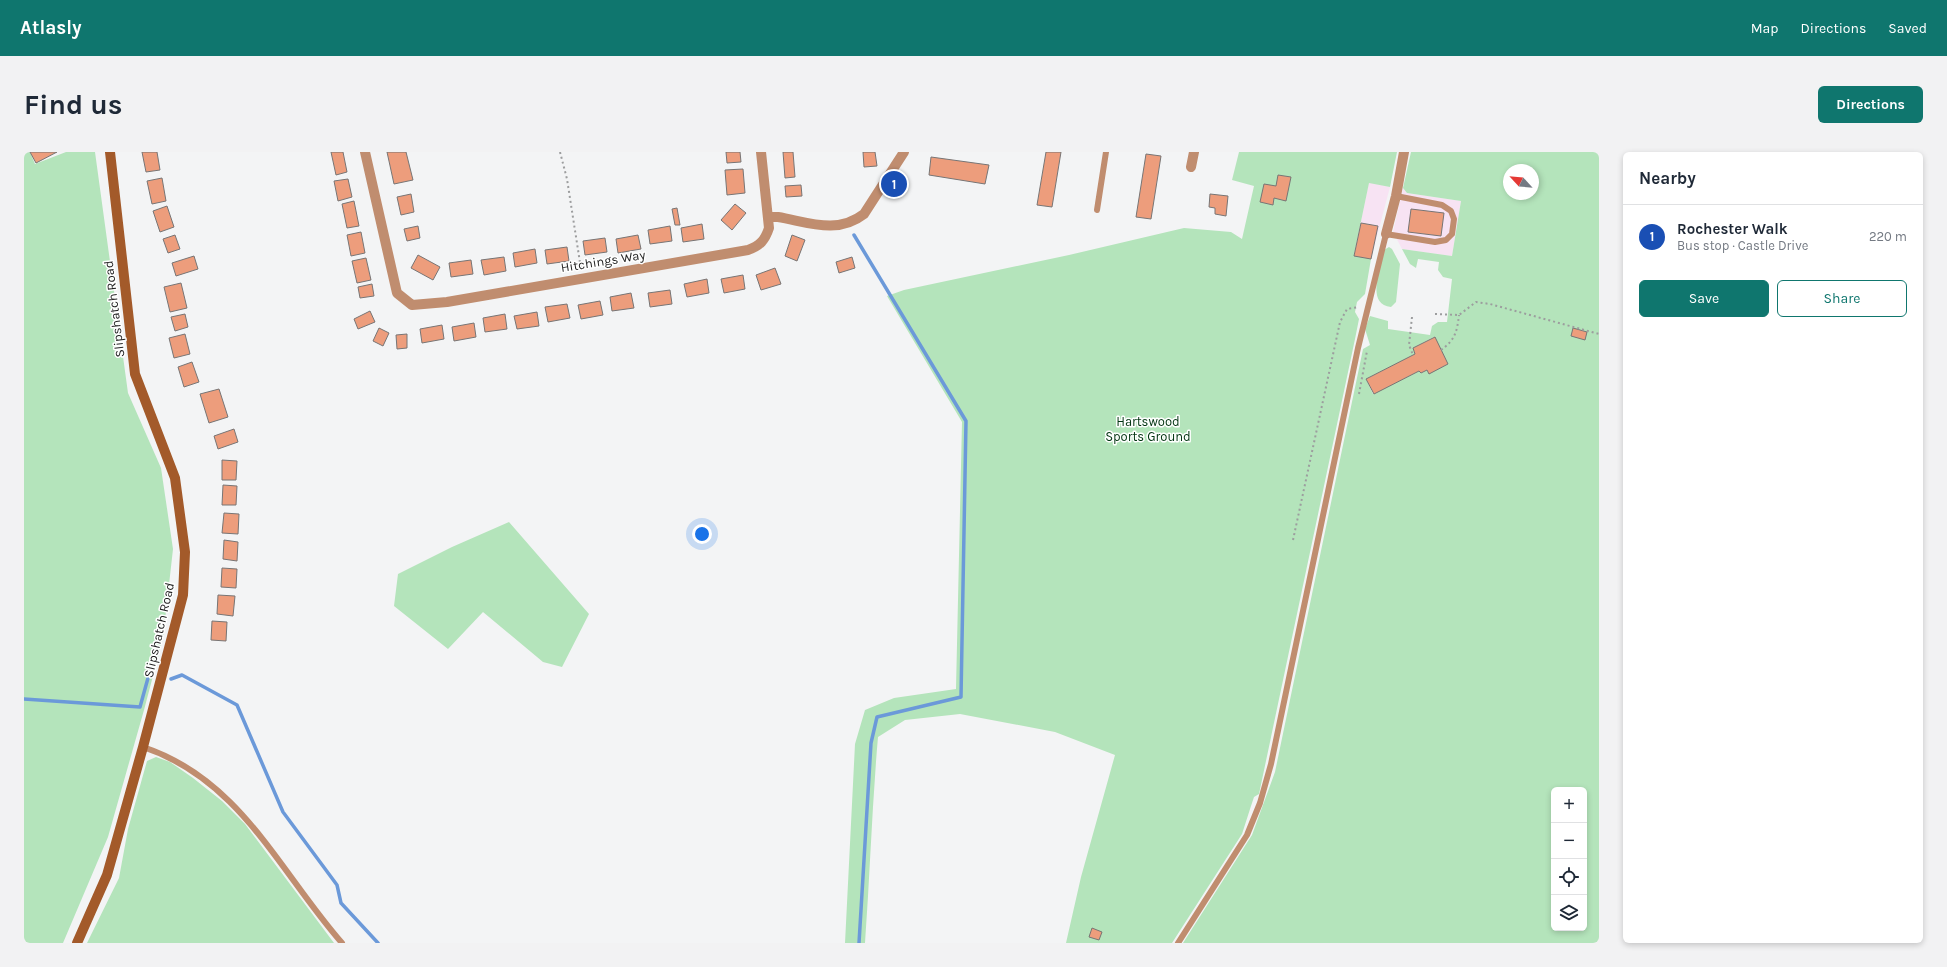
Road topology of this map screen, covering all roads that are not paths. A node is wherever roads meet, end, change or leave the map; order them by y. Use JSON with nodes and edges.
{"nodes":[{"id":1,"x":110,"y":152,"type":"edge"},
{"id":2,"x":365,"y":152,"type":"edge"},
{"id":3,"x":761,"y":152,"type":"edge"},
{"id":4,"x":904,"y":152,"type":"edge"},
{"id":5,"x":1106,"y":152,"type":"edge"},
{"id":6,"x":1194,"y":152,"type":"edge"},
{"id":7,"x":1404,"y":152,"type":"edge"},
{"id":8,"x":1191,"y":167,"type":"dead end"},
{"id":9,"x":1396,"y":196,"type":"junction"},
{"id":10,"x":1097,"y":210,"type":"dead end"},
{"id":11,"x":769,"y":217,"type":"junction"},
{"id":12,"x":1386,"y":234,"type":"junction"},
{"id":13,"x":143,"y":746,"type":"junction"},
{"id":14,"x":77,"y":943,"type":"edge"},
{"id":15,"x":342,"y":943,"type":"edge"},
{"id":16,"x":1178,"y":943,"type":"edge"}],
"edges":[{"from":1,"to":13,"type":"street","name":"Slipshatch Road"},
{"from":2,"to":11,"type":"street","name":"Hitchings Way"},
{"from":3,"to":11,"type":"street","name":"Hitchings Way"},
{"from":4,"to":11,"type":"street"},
{"from":5,"to":10,"type":"lane"},
{"from":6,"to":8,"type":"street"},
{"from":7,"to":9,"type":"street"},
{"from":9,"to":12,"type":"street"},
{"from":9,"to":12,"type":"lane"},
{"from":12,"to":16,"type":"lane"},
{"from":13,"to":14,"type":"street","name":"Slipshatch Road"},
{"from":13,"to":15,"type":"lane"}]}
